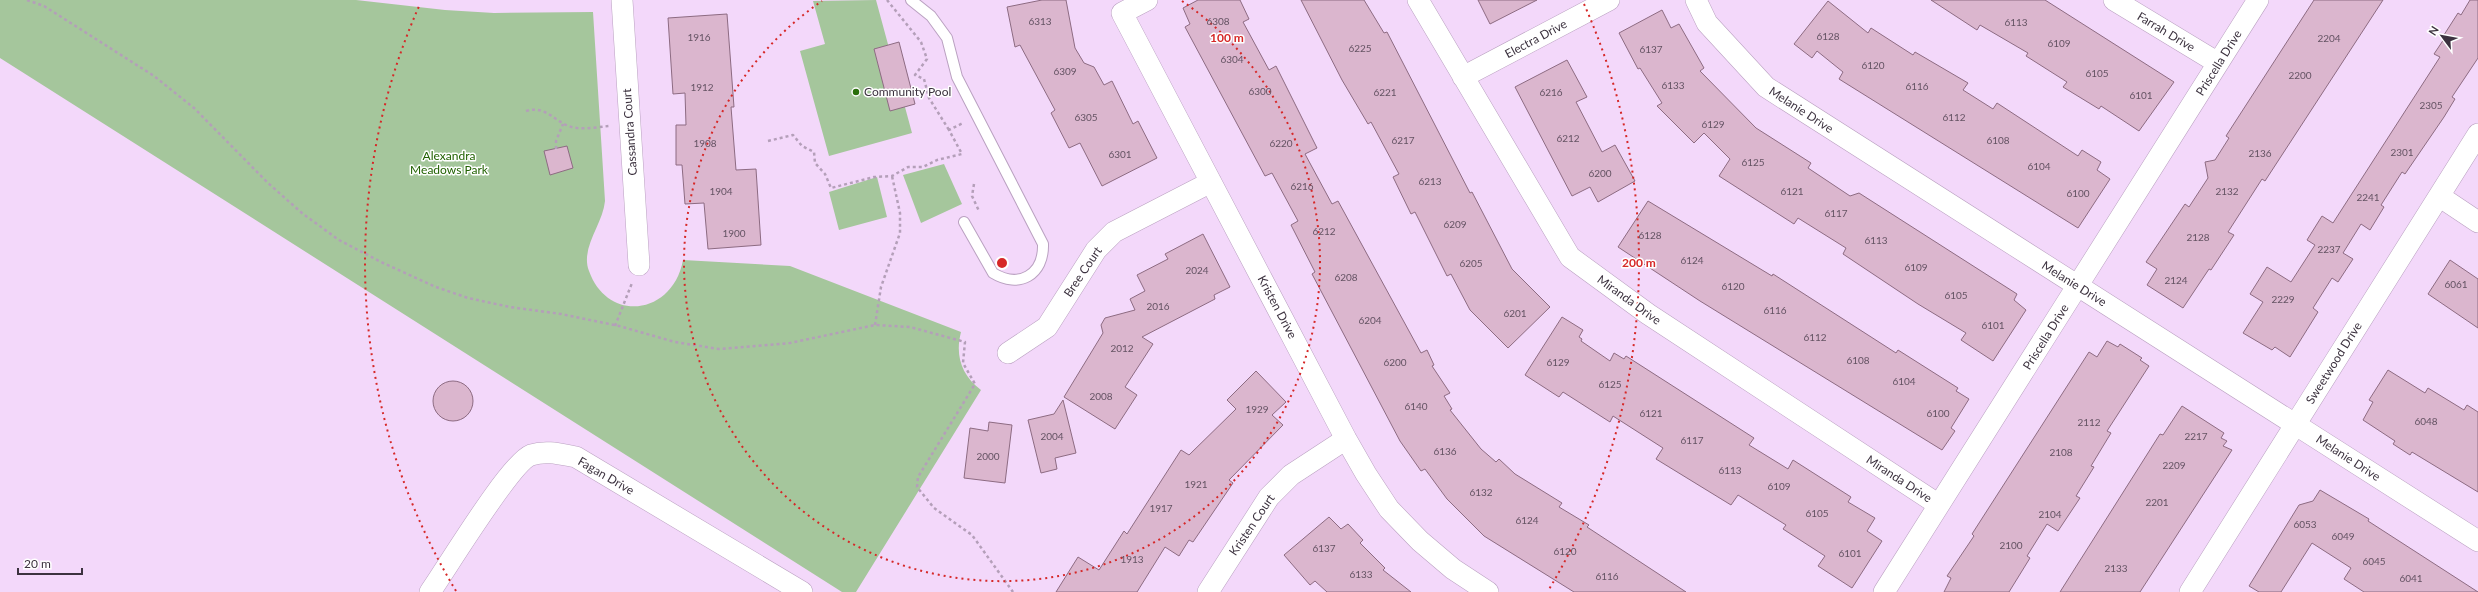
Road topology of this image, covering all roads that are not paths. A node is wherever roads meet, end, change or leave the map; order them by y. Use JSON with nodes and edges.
{"nodes":[{"id":1,"x":622,"y":0,"type":"edge"},
{"id":2,"x":911,"y":0,"type":"edge"},
{"id":3,"x":1147,"y":0,"type":"edge"},
{"id":4,"x":1418,"y":0,"type":"edge"},
{"id":5,"x":1608,"y":0,"type":"edge"},
{"id":6,"x":1696,"y":0,"type":"edge"},
{"id":7,"x":2114,"y":0,"type":"edge"},
{"id":8,"x":2258,"y":0,"type":"edge"},
{"id":9,"x":2218,"y":64,"type":"junction"},
{"id":10,"x":1463,"y":77,"type":"junction"},
{"id":11,"x":2478,"y":134,"type":"edge"},
{"id":12,"x":1211,"y":182,"type":"junction"},
{"id":13,"x":2439,"y":196,"type":"junction"},
{"id":14,"x":964,"y":222,"type":"dead end"},
{"id":15,"x":2478,"y":222,"type":"edge"},
{"id":16,"x":639,"y":265,"type":"road end"},
{"id":17,"x":2077,"y":286,"type":"junction"},
{"id":18,"x":1008,"y":353,"type":"dead end"},
{"id":19,"x":2295,"y":425,"type":"junction"},
{"id":20,"x":1346,"y":439,"type":"junction"},
{"id":21,"x":1939,"y":505,"type":"junction"},
{"id":22,"x":2478,"y":541,"type":"edge"},
{"id":23,"x":430,"y":592,"type":"edge"},
{"id":24,"x":802,"y":592,"type":"edge"},
{"id":25,"x":1208,"y":592,"type":"edge"},
{"id":26,"x":1488,"y":592,"type":"edge"},
{"id":27,"x":1884,"y":592,"type":"edge"},
{"id":28,"x":2190,"y":592,"type":"edge"}],
"edges":[{"from":1,"to":16,"type":"street","name":"Cassandra Court"},
{"from":2,"to":14,"type":"lane"},
{"from":3,"to":12,"type":"street","name":"Kristen Drive"},
{"from":4,"to":10,"type":"street","name":"Miranda Drive"},
{"from":5,"to":10,"type":"street","name":"Electra Drive"},
{"from":6,"to":17,"type":"street","name":"Melanie Drive"},
{"from":7,"to":9,"type":"street","name":"Farrah Drive"},
{"from":8,"to":9,"type":"street","name":"Priscella Drive"},
{"from":9,"to":17,"type":"street","name":"Priscella Drive"},
{"from":10,"to":21,"type":"street","name":"Miranda Drive"},
{"from":11,"to":13,"type":"street","name":"Sweetwood Drive"},
{"from":12,"to":18,"type":"street","name":"Bree Court"},
{"from":12,"to":20,"type":"street","name":"Kristen Drive"},
{"from":13,"to":15,"type":"street"},
{"from":13,"to":19,"type":"street","name":"Sweetwood Drive"},
{"from":17,"to":19,"type":"street","name":"Melanie Drive"},
{"from":17,"to":21,"type":"street","name":"Priscella Drive"},
{"from":19,"to":22,"type":"street","name":"Melanie Drive"},
{"from":19,"to":28,"type":"street","name":"Sweetwood Drive"},
{"from":20,"to":25,"type":"street","name":"Kristen Court"},
{"from":20,"to":26,"type":"street","name":"Kristen Drive"},
{"from":21,"to":27,"type":"street","name":"Priscella Drive"},
{"from":23,"to":24,"type":"street","name":"Fagan Drive"}]}
